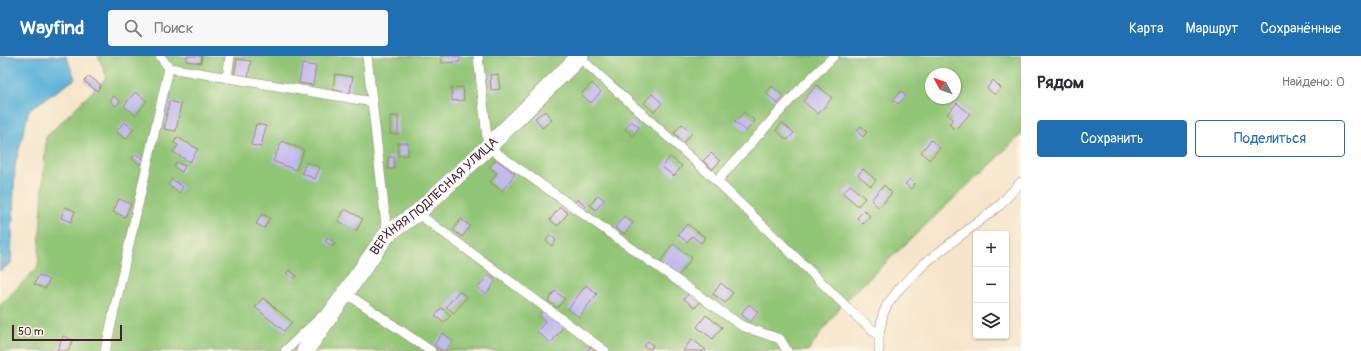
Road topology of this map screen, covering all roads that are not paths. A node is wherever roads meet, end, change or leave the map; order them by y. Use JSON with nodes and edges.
{"nodes":[{"id":1,"x":160,"y":56,"type":"edge"},
{"id":2,"x":230,"y":56,"type":"edge"},
{"id":3,"x":367,"y":56,"type":"edge"},
{"id":4,"x":478,"y":56,"type":"edge"},
{"id":5,"x":579,"y":56,"type":"edge"},
{"id":6,"x":834,"y":56,"type":"edge"},
{"id":7,"x":169,"y":68,"type":"junction"},
{"id":8,"x":227,"y":78,"type":"junction"},
{"id":9,"x":373,"y":102,"type":"junction"},
{"id":10,"x":488,"y":147,"type":"junction"},
{"id":11,"x":717,"y":181,"type":"junction"},
{"id":12,"x":1021,"y":182,"type":"edge"},
{"id":13,"x":417,"y":213,"type":"junction"},
{"id":14,"x":387,"y":234,"type":"junction"},
{"id":15,"x":346,"y":293,"type":"junction"},
{"id":16,"x":879,"y":335,"type":"junction"},
{"id":17,"x":105,"y":351,"type":"edge"},
{"id":18,"x":285,"y":351,"type":"edge"},
{"id":19,"x":305,"y":351,"type":"edge"},
{"id":20,"x":431,"y":351,"type":"edge"},
{"id":21,"x":605,"y":351,"type":"edge"},
{"id":22,"x":787,"y":351,"type":"edge"},
{"id":23,"x":879,"y":351,"type":"edge"}],
"edges":[{"from":1,"to":7,"type":"lane"},
{"from":2,"to":8,"type":"lane"},
{"from":3,"to":9,"type":"lane"},
{"from":4,"to":10,"type":"lane"},
{"from":5,"to":10,"type":"street","name":"ВЕРХНЯЯ ПОДЛЕСНАЯ УЛИЦА"},
{"from":5,"to":11,"type":"lane"},
{"from":6,"to":11,"type":"lane"},
{"from":7,"to":8,"type":"lane"},
{"from":7,"to":17,"type":"lane"},
{"from":8,"to":9,"type":"lane"},
{"from":9,"to":14,"type":"lane"},
{"from":10,"to":13,"type":"street","name":"ВЕРХНЯЯ ПОДЛЕСНАЯ УЛИЦА"},
{"from":10,"to":22,"type":"lane"},
{"from":11,"to":16,"type":"lane"},
{"from":12,"to":16,"type":"lane"},
{"from":13,"to":14,"type":"street","name":"ВЕРХНЯЯ ПОДЛЕСНАЯ УЛИЦА"},
{"from":13,"to":21,"type":"lane"},
{"from":14,"to":15,"type":"street","name":"ВЕРХНЯЯ ПОДЛЕСНАЯ УЛИЦА"},
{"from":15,"to":18,"type":"lane"},
{"from":15,"to":19,"type":"street","name":"ВЕРХНЯЯ ПОДЛЕСНАЯ УЛИЦА"},
{"from":15,"to":20,"type":"lane"},
{"from":16,"to":23,"type":"lane"}]}
